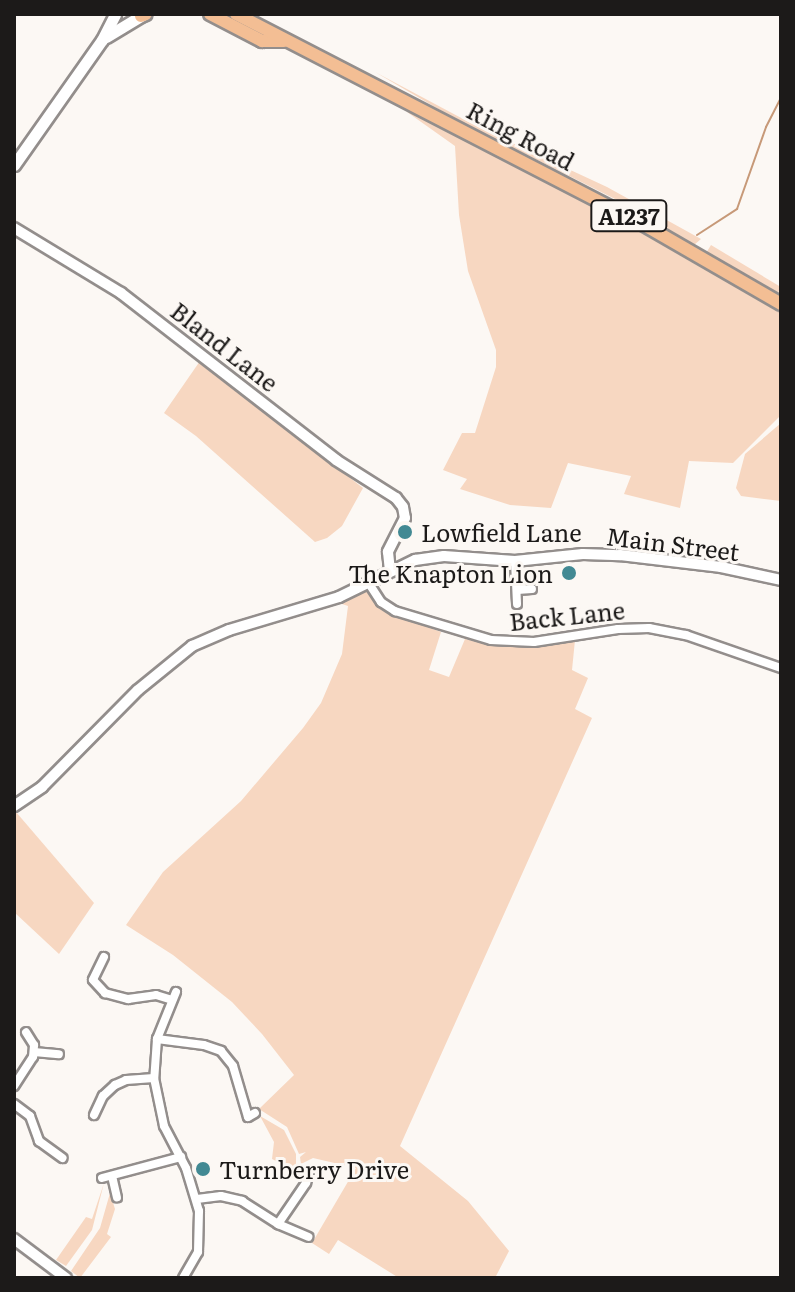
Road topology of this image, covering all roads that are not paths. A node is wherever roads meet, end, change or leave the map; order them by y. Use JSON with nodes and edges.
{"nodes":[{"id":1,"x":115,"y":14,"type":"edge"},
{"id":2,"x":210,"y":14,"type":"edge"},
{"id":3,"x":236,"y":14,"type":"edge"},
{"id":4,"x":144,"y":15,"type":"edge"},
{"id":5,"x":102,"y":40,"type":"junction"},
{"id":6,"x":287,"y":41,"type":"junction"},
{"id":7,"x":14,"y":165,"type":"edge"},
{"id":8,"x":14,"y":228,"type":"edge"},
{"id":9,"x":781,"y":304,"type":"edge"},
{"id":10,"x":515,"y":561,"type":"junction"},
{"id":11,"x":390,"y":571,"type":"junction"},
{"id":12,"x":781,"y":580,"type":"edge"},
{"id":13,"x":368,"y":582,"type":"junction"},
{"id":14,"x":532,"y":589,"type":"dead end"},
{"id":15,"x":517,"y":590,"type":"junction"},
{"id":16,"x":517,"y":604,"type":"dead end"},
{"id":17,"x":781,"y":668,"type":"edge"},
{"id":18,"x":14,"y":806,"type":"edge"},
{"id":19,"x":104,"y":957,"type":"dead end"},
{"id":20,"x":26,"y":1032,"type":"dead end"},
{"id":21,"x":157,"y":1039,"type":"junction"},
{"id":22,"x":34,"y":1052,"type":"junction"},
{"id":23,"x":59,"y":1054,"type":"dead end"},
{"id":24,"x":154,"y":1078,"type":"junction"},
{"id":25,"x":14,"y":1086,"type":"edge"},
{"id":26,"x":14,"y":1104,"type":"edge"},
{"id":27,"x":94,"y":1115,"type":"dead end"},
{"id":28,"x":249,"y":1117,"type":"dead end"},
{"id":29,"x":181,"y":1157,"type":"junction"},
{"id":30,"x":62,"y":1158,"type":"dead end"},
{"id":31,"x":309,"y":1171,"type":"dead end"},
{"id":32,"x":117,"y":1197,"type":"dead end"},
{"id":33,"x":197,"y":1199,"type":"junction"},
{"id":34,"x":278,"y":1224,"type":"junction"},
{"id":35,"x":308,"y":1237,"type":"dead end"},
{"id":36,"x":14,"y":1239,"type":"edge"},
{"id":37,"x":66,"y":1278,"type":"edge"},
{"id":38,"x":183,"y":1278,"type":"edge"}],
"edges":[{"from":1,"to":5,"type":"main road"},
{"from":2,"to":6,"type":"highway"},
{"from":3,"to":6,"type":"highway","name":"Ring Road","number":"A1237"},
{"from":4,"to":5,"type":"main road"},
{"from":5,"to":7,"type":"main road"},
{"from":6,"to":9,"type":"highway","name":"Ring Road","number":"A1237"},
{"from":8,"to":11,"type":"street","name":"Bland Lane"},
{"from":10,"to":11,"type":"street","name":"Main Street"},
{"from":10,"to":12,"type":"street","name":"Main Street"},
{"from":10,"to":15,"type":"street"},
{"from":11,"to":13,"type":"street","name":"Main Street"},
{"from":13,"to":17,"type":"street","name":"Back Lane"},
{"from":13,"to":18,"type":"street","name":"Main Street"},
{"from":14,"to":15,"type":"street"},
{"from":15,"to":16,"type":"street"},
{"from":19,"to":21,"type":"street"},
{"from":20,"to":22,"type":"street"},
{"from":21,"to":24,"type":"street"},
{"from":21,"to":28,"type":"street"},
{"from":22,"to":23,"type":"street"},
{"from":22,"to":25,"type":"street"},
{"from":24,"to":27,"type":"street"},
{"from":24,"to":29,"type":"street"},
{"from":26,"to":30,"type":"street"},
{"from":29,"to":32,"type":"street"},
{"from":29,"to":33,"type":"street"},
{"from":31,"to":34,"type":"street"},
{"from":33,"to":34,"type":"street"},
{"from":33,"to":38,"type":"street"},
{"from":34,"to":35,"type":"street"},
{"from":36,"to":37,"type":"street"}]}
